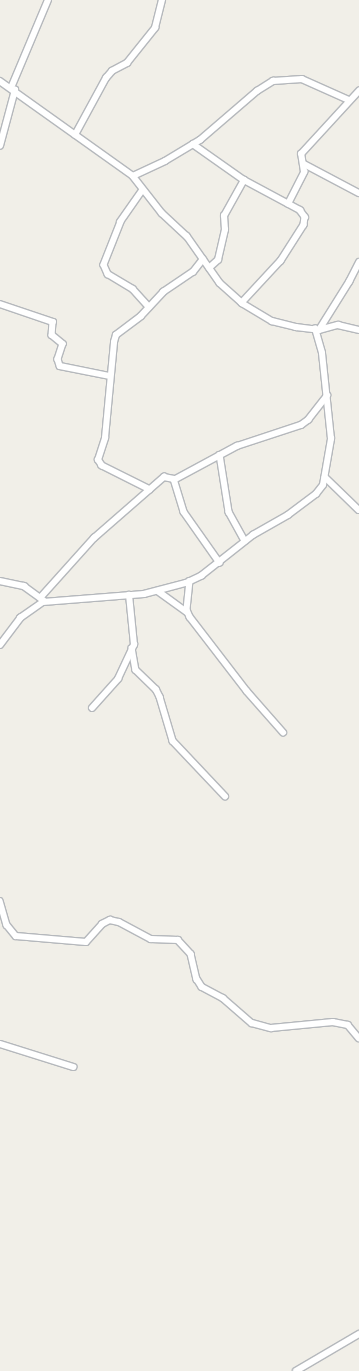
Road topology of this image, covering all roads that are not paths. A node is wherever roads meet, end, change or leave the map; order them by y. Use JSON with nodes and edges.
{"nodes":[{"id":1,"x":48,"y":0,"type":"edge"},
{"id":2,"x":162,"y":0,"type":"edge"},
{"id":3,"x":0,"y":81,"type":"edge"},
{"id":4,"x":13,"y":89,"type":"junction"},
{"id":5,"x":359,"y":91,"type":"edge"},
{"id":6,"x":349,"y":100,"type":"junction"},
{"id":7,"x":75,"y":135,"type":"junction"},
{"id":8,"x":193,"y":144,"type":"junction"},
{"id":9,"x":0,"y":146,"type":"edge"},
{"id":10,"x":304,"y":164,"type":"junction"},
{"id":11,"x":133,"y":176,"type":"junction"},
{"id":12,"x":244,"y":180,"type":"junction"},
{"id":13,"x":144,"y":190,"type":"junction"},
{"id":14,"x":359,"y":193,"type":"edge"},
{"id":15,"x":288,"y":204,"type":"junction"},
{"id":16,"x":203,"y":259,"type":"junction"},
{"id":17,"x":359,"y":262,"type":"edge"},
{"id":18,"x":209,"y":268,"type":"junction"},
{"id":19,"x":0,"y":304,"type":"edge"},
{"id":20,"x":242,"y":304,"type":"junction"},
{"id":21,"x":149,"y":307,"type":"junction"},
{"id":22,"x":317,"y":330,"type":"junction"},
{"id":23,"x":359,"y":330,"type":"edge"},
{"id":24,"x":110,"y":376,"type":"junction"},
{"id":25,"x":327,"y":396,"type":"junction"},
{"id":26,"x":220,"y":455,"type":"junction"},
{"id":27,"x":325,"y":477,"type":"junction"},
{"id":28,"x":174,"y":480,"type":"junction"},
{"id":29,"x":150,"y":490,"type":"junction"},
{"id":30,"x":359,"y":510,"type":"edge"},
{"id":31,"x":244,"y":541,"type":"junction"},
{"id":32,"x":220,"y":563,"type":"junction"},
{"id":33,"x":0,"y":581,"type":"edge"},
{"id":34,"x":190,"y":581,"type":"junction"},
{"id":35,"x":158,"y":591,"type":"junction"},
{"id":36,"x":129,"y":595,"type":"junction"},
{"id":37,"x":42,"y":600,"type":"junction"},
{"id":38,"x":187,"y":612,"type":"junction"},
{"id":39,"x":0,"y":645,"type":"edge"},
{"id":40,"x":132,"y":648,"type":"junction"},
{"id":41,"x":92,"y":708,"type":"dead end"},
{"id":42,"x":283,"y":732,"type":"dead end"},
{"id":43,"x":225,"y":796,"type":"dead end"},
{"id":44,"x":0,"y":902,"type":"edge"},
{"id":45,"x":359,"y":1038,"type":"edge"},
{"id":46,"x":0,"y":1044,"type":"edge"},
{"id":47,"x":74,"y":1067,"type":"dead end"},
{"id":48,"x":359,"y":1334,"type":"edge"},
{"id":49,"x":296,"y":1371,"type":"edge"}],
"edges":[{"from":1,"to":4,"type":"street"},
{"from":2,"to":7,"type":"street"},
{"from":3,"to":4,"type":"street"},
{"from":4,"to":7,"type":"street"},
{"from":4,"to":9,"type":"street"},
{"from":5,"to":6,"type":"street"},
{"from":6,"to":8,"type":"street"},
{"from":6,"to":10,"type":"street"},
{"from":7,"to":11,"type":"street"},
{"from":8,"to":11,"type":"street"},
{"from":8,"to":12,"type":"street"},
{"from":10,"to":14,"type":"street"},
{"from":10,"to":15,"type":"street"},
{"from":11,"to":13,"type":"street"},
{"from":12,"to":15,"type":"street"},
{"from":12,"to":18,"type":"street"},
{"from":13,"to":16,"type":"street"},
{"from":13,"to":21,"type":"street"},
{"from":15,"to":20,"type":"street"},
{"from":16,"to":18,"type":"street"},
{"from":16,"to":21,"type":"street"},
{"from":17,"to":22,"type":"street"},
{"from":18,"to":20,"type":"street"},
{"from":19,"to":24,"type":"street"},
{"from":20,"to":22,"type":"street"},
{"from":21,"to":24,"type":"street"},
{"from":22,"to":23,"type":"street"},
{"from":22,"to":25,"type":"street"},
{"from":24,"to":29,"type":"street"},
{"from":25,"to":26,"type":"street"},
{"from":25,"to":27,"type":"street"},
{"from":26,"to":28,"type":"street"},
{"from":26,"to":31,"type":"street"},
{"from":27,"to":30,"type":"street"},
{"from":27,"to":31,"type":"street"},
{"from":28,"to":29,"type":"street"},
{"from":28,"to":32,"type":"street"},
{"from":29,"to":37,"type":"street"},
{"from":31,"to":32,"type":"street"},
{"from":32,"to":34,"type":"street"},
{"from":33,"to":37,"type":"street"},
{"from":34,"to":35,"type":"street"},
{"from":34,"to":38,"type":"street"},
{"from":35,"to":36,"type":"street"},
{"from":35,"to":38,"type":"street"},
{"from":36,"to":37,"type":"street"},
{"from":36,"to":40,"type":"street"},
{"from":37,"to":39,"type":"street"},
{"from":38,"to":42,"type":"street"},
{"from":40,"to":41,"type":"street"},
{"from":40,"to":43,"type":"street"},
{"from":44,"to":45,"type":"street"},
{"from":46,"to":47,"type":"street"},
{"from":48,"to":49,"type":"street"}]}
